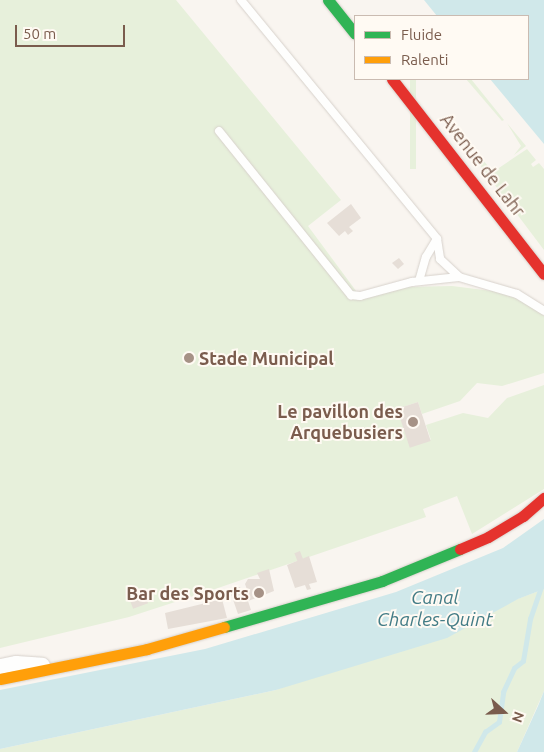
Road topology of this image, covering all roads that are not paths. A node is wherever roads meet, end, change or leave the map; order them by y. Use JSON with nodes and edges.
{"nodes":[{"id":1,"x":241,"y":0,"type":"edge"},
{"id":2,"x":328,"y":0,"type":"edge"},
{"id":3,"x":354,"y":33,"type":"edge"},
{"id":4,"x":393,"y":80,"type":"edge"},
{"id":5,"x":219,"y":131,"type":"dead end"},
{"id":6,"x":437,"y":239,"type":"junction"},
{"id":7,"x":544,"y":274,"type":"edge"},
{"id":8,"x":459,"y":277,"type":"junction"},
{"id":9,"x":419,"y":281,"type":"junction"},
{"id":10,"x":544,"y":311,"type":"edge"},
{"id":11,"x":544,"y":498,"type":"edge"},
{"id":12,"x":0,"y":666,"type":"edge"},
{"id":13,"x":64,"y":666,"type":"junction"},
{"id":14,"x":0,"y":679,"type":"edge"}],
"edges":[{"from":1,"to":6,"type":"lane"},
{"from":2,"to":3,"type":"street"},
{"from":4,"to":7,"type":"street","name":"Avenue de Lahr"},
{"from":5,"to":9,"type":"lane"},
{"from":6,"to":8,"type":"lane"},
{"from":6,"to":9,"type":"lane"},
{"from":8,"to":9,"type":"lane"},
{"from":8,"to":10,"type":"lane"},
{"from":11,"to":13,"type":"street"},
{"from":12,"to":13,"type":"street"},
{"from":13,"to":14,"type":"street"}]}
